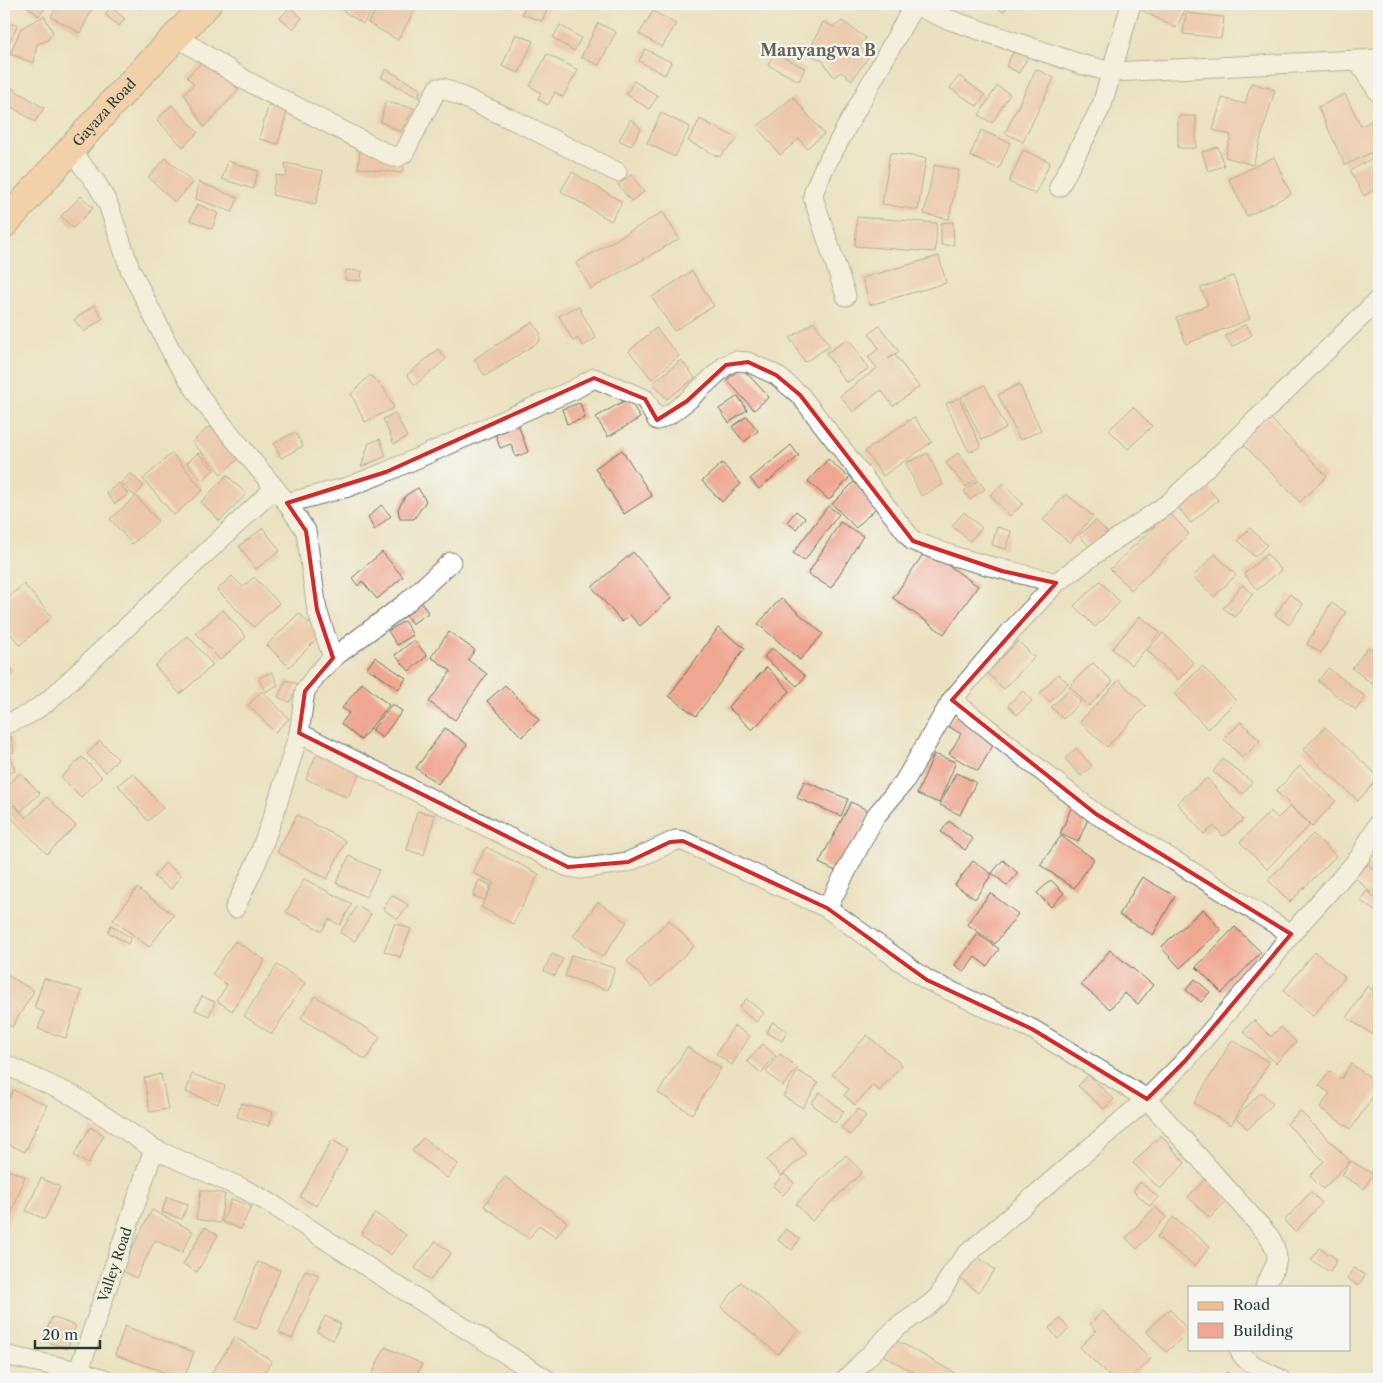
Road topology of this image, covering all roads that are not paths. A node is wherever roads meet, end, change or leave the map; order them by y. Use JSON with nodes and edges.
{"nodes":[{"id":1,"x":208,"y":4,"type":"edge"},
{"id":2,"x":913,"y":4,"type":"edge"},
{"id":3,"x":1131,"y":4,"type":"edge"},
{"id":4,"x":176,"y":36,"type":"junction"},
{"id":5,"x":1379,"y":59,"type":"edge"},
{"id":6,"x":1358,"y":60,"type":"junction"},
{"id":7,"x":1112,"y":72,"type":"junction"},
{"id":8,"x":1379,"y":93,"type":"edge"},
{"id":9,"x":71,"y":151,"type":"junction"},
{"id":10,"x":617,"y":172,"type":"dead end"},
{"id":11,"x":1059,"y":186,"type":"dead end"},
{"id":12,"x":4,"y":224,"type":"edge"},
{"id":13,"x":846,"y":296,"type":"dead end"},
{"id":14,"x":1379,"y":299,"type":"edge"},
{"id":15,"x":275,"y":488,"type":"junction"},
{"id":16,"x":288,"y":503,"type":"junction"},
{"id":17,"x":451,"y":562,"type":"dead end"},
{"id":18,"x":1056,"y":583,"type":"junction"},
{"id":19,"x":333,"y":658,"type":"junction"},
{"id":20,"x":952,"y":700,"type":"junction"},
{"id":21,"x":4,"y":725,"type":"edge"},
{"id":22,"x":299,"y":733,"type":"junction"},
{"id":23,"x":1379,"y":822,"type":"edge"},
{"id":24,"x":235,"y":908,"type":"dead end"},
{"id":25,"x":828,"y":908,"type":"junction"},
{"id":26,"x":1291,"y":934,"type":"junction"},
{"id":27,"x":4,"y":1064,"type":"edge"},
{"id":28,"x":1147,"y":1099,"type":"junction"},
{"id":29,"x":154,"y":1148,"type":"junction"},
{"id":30,"x":1266,"y":1286,"type":"edge"},
{"id":31,"x":1239,"y":1350,"type":"edge"},
{"id":32,"x":4,"y":1355,"type":"edge"},
{"id":33,"x":77,"y":1375,"type":"edge"},
{"id":34,"x":105,"y":1379,"type":"edge"},
{"id":35,"x":546,"y":1379,"type":"edge"},
{"id":36,"x":846,"y":1379,"type":"edge"},
{"id":37,"x":1280,"y":1379,"type":"edge"}],
"edges":[{"from":1,"to":4,"type":"main road","name":"Gayaza Road"},
{"from":2,"to":7,"type":"street"},
{"from":2,"to":13,"type":"street"},
{"from":3,"to":7,"type":"street"},
{"from":4,"to":9,"type":"main road","name":"Gayaza Road"},
{"from":4,"to":10,"type":"street"},
{"from":5,"to":6,"type":"street"},
{"from":6,"to":7,"type":"street"},
{"from":6,"to":8,"type":"street"},
{"from":7,"to":11,"type":"street"},
{"from":9,"to":12,"type":"main road","name":"Gayaza Road"},
{"from":9,"to":15,"type":"street"},
{"from":14,"to":18,"type":"street"},
{"from":15,"to":16,"type":"street"},
{"from":15,"to":21,"type":"street"},
{"from":16,"to":18,"type":"street"},
{"from":16,"to":19,"type":"street"},
{"from":17,"to":19,"type":"street"},
{"from":18,"to":20,"type":"street"},
{"from":19,"to":22,"type":"street"},
{"from":20,"to":25,"type":"street"},
{"from":20,"to":26,"type":"street"},
{"from":22,"to":24,"type":"street"},
{"from":22,"to":25,"type":"street"},
{"from":23,"to":26,"type":"street"},
{"from":25,"to":28,"type":"street"},
{"from":26,"to":28,"type":"street"},
{"from":27,"to":29,"type":"street"},
{"from":28,"to":30,"type":"street"},
{"from":28,"to":36,"type":"street"},
{"from":29,"to":33,"type":"street","name":"Valley Road"},
{"from":29,"to":35,"type":"street"},
{"from":31,"to":37,"type":"street"},
{"from":32,"to":33,"type":"street"},
{"from":33,"to":34,"type":"street"}]}
